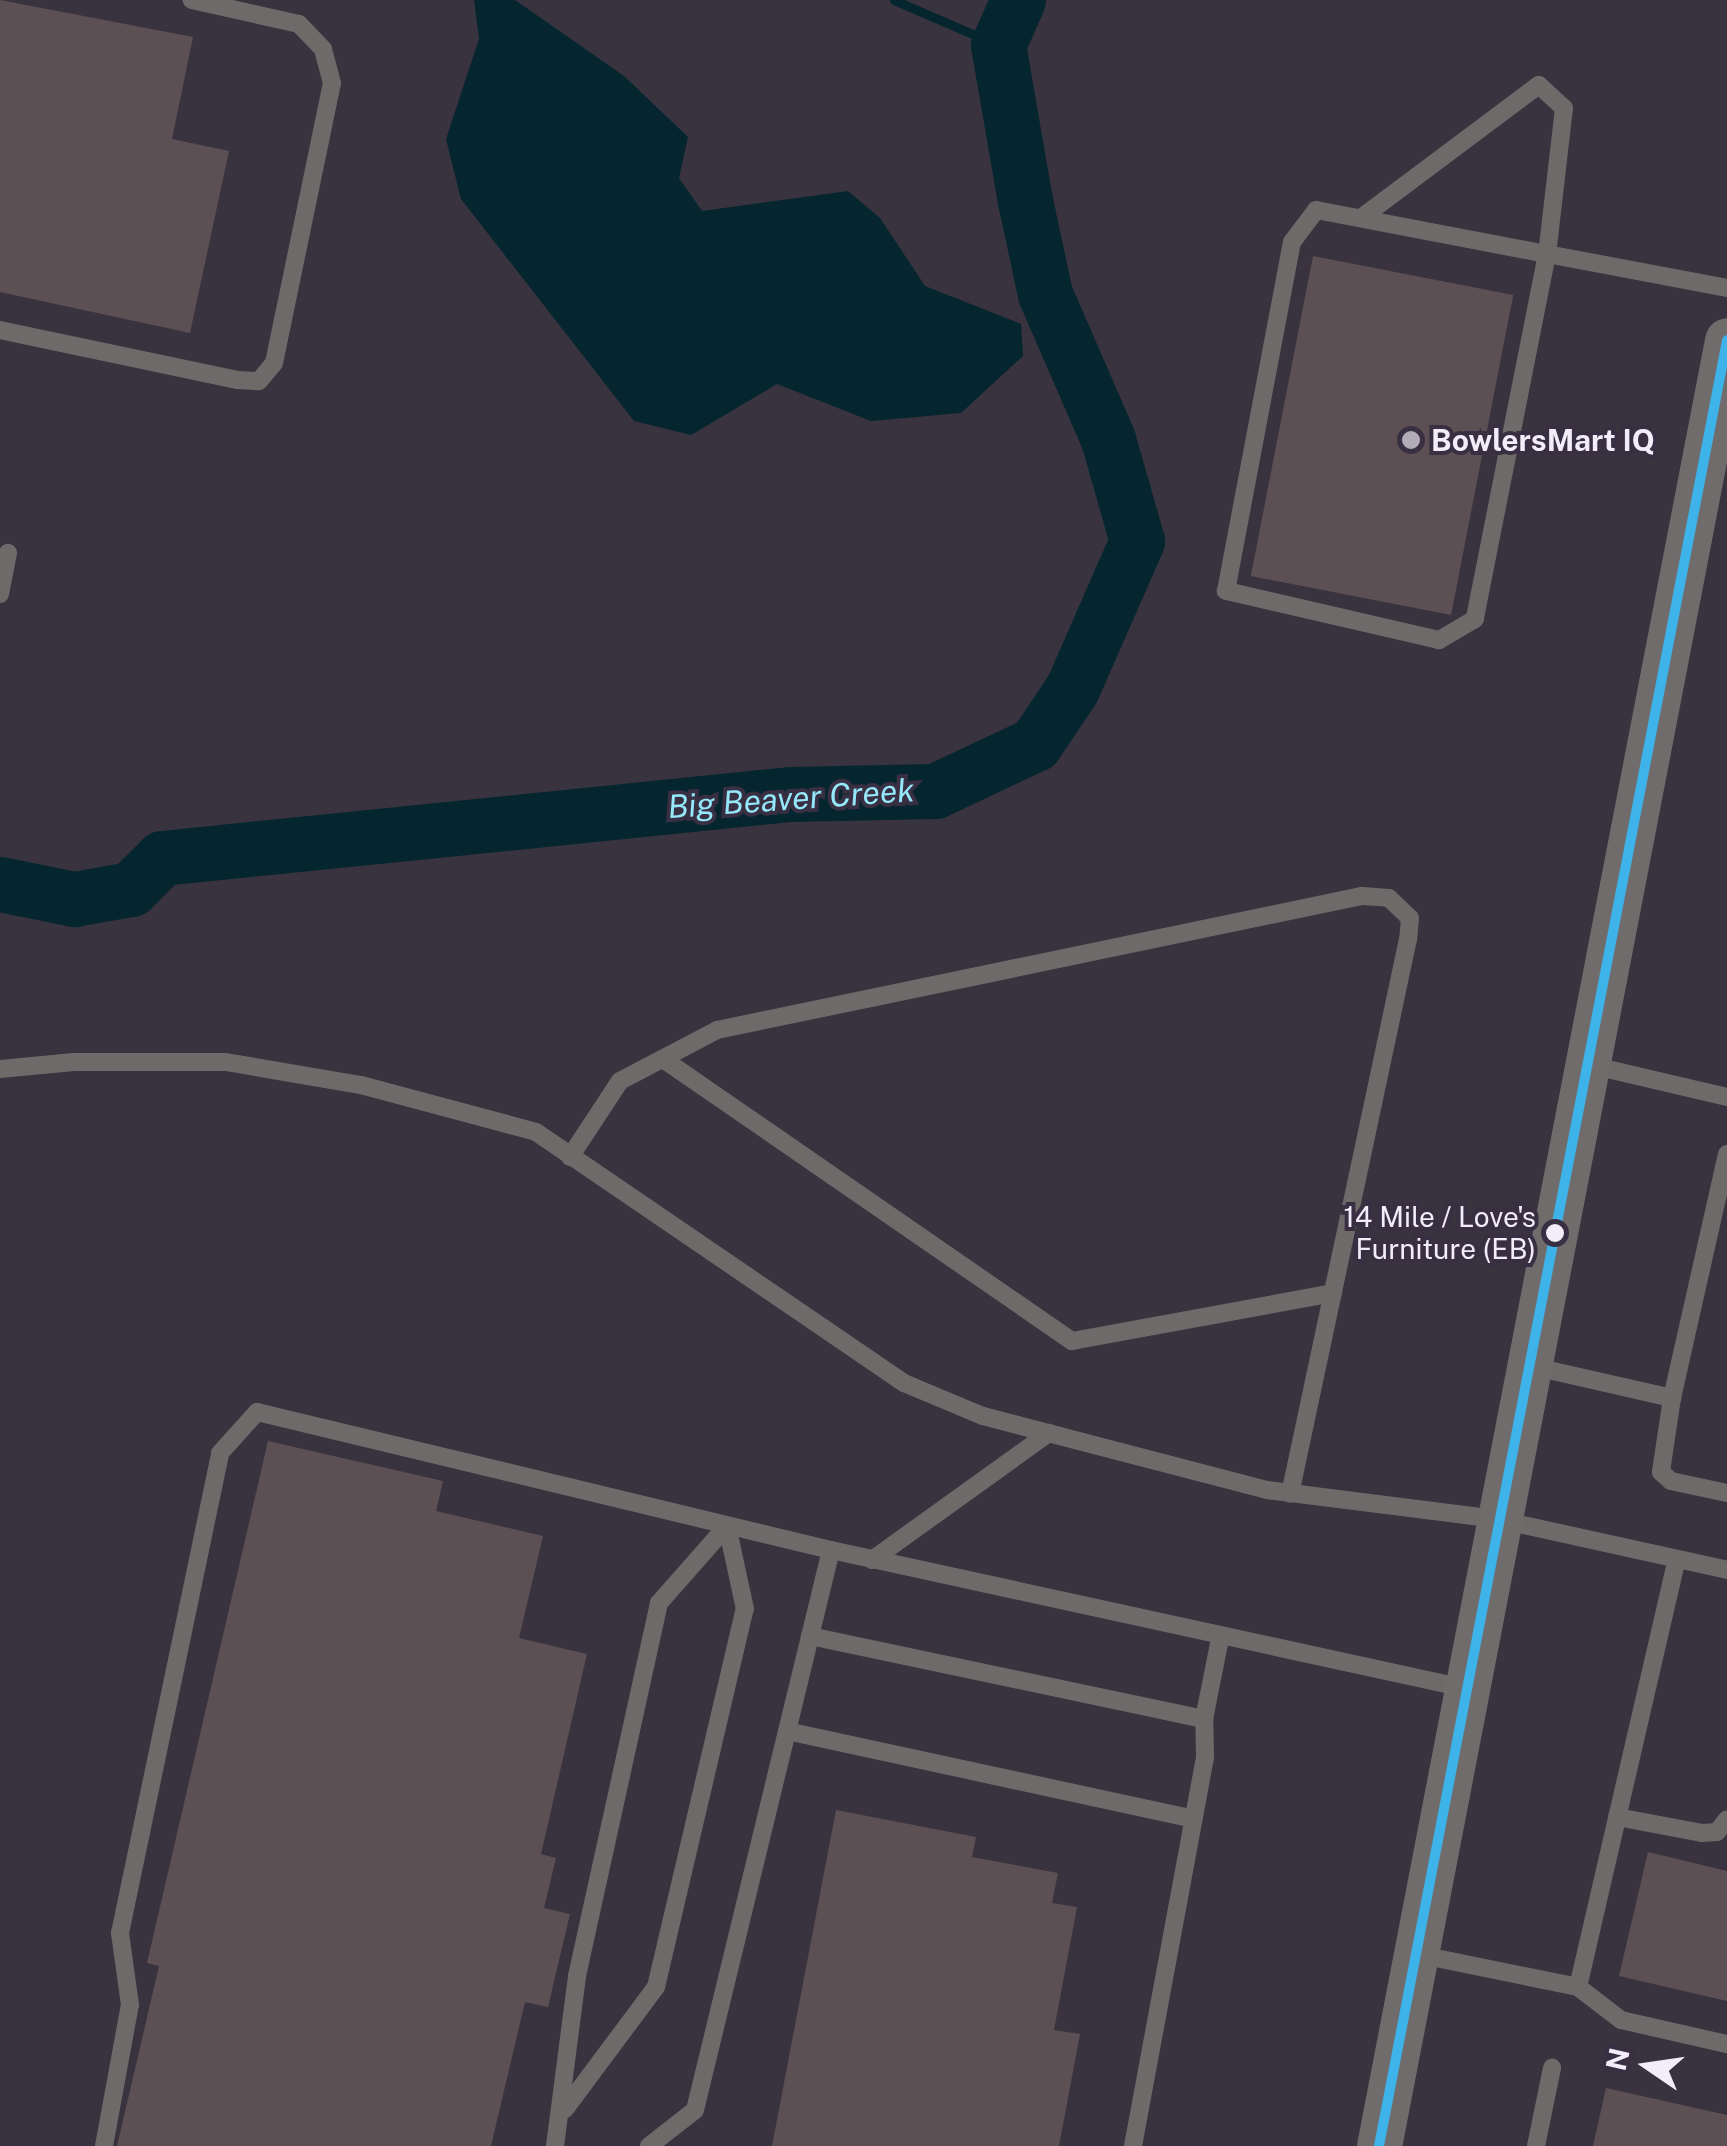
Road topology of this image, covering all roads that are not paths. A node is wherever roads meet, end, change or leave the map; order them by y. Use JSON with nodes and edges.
{"nodes":[{"id":1,"x":192,"y":0,"type":"edge"},
{"id":2,"x":1361,"y":218,"type":"junction"},
{"id":3,"x":1547,"y":254,"type":"junction"},
{"id":4,"x":1727,"y":288,"type":"edge"},
{"id":5,"x":0,"y":330,"type":"edge"},
{"id":6,"x":1727,"y":340,"type":"edge"},
{"id":7,"x":8,"y":553,"type":"dead end"},
{"id":8,"x":0,"y":594,"type":"edge"},
{"id":9,"x":663,"y":1059,"type":"junction"},
{"id":10,"x":1584,"y":1064,"type":"junction"},
{"id":11,"x":0,"y":1069,"type":"edge"},
{"id":12,"x":1727,"y":1097,"type":"edge"},
{"id":13,"x":1727,"y":1154,"type":"edge"},
{"id":14,"x":570,"y":1157,"type":"junction"},
{"id":15,"x":1334,"y":1293,"type":"junction"},
{"id":16,"x":1524,"y":1365,"type":"junction"},
{"id":17,"x":1672,"y":1398,"type":"junction"},
{"id":18,"x":1050,"y":1433,"type":"junction"},
{"id":19,"x":1727,"y":1493,"type":"edge"},
{"id":20,"x":1290,"y":1494,"type":"junction"},
{"id":21,"x":1496,"y":1519,"type":"junction"},
{"id":22,"x":727,"y":1526,"type":"junction"},
{"id":23,"x":831,"y":1550,"type":"junction"},
{"id":24,"x":872,"y":1560,"type":"junction"},
{"id":25,"x":1676,"y":1561,"type":"junction"},
{"id":26,"x":1727,"y":1570,"type":"edge"},
{"id":27,"x":810,"y":1636,"type":"junction"},
{"id":28,"x":1220,"y":1639,"type":"junction"},
{"id":29,"x":1464,"y":1688,"type":"junction"},
{"id":30,"x":1204,"y":1719,"type":"junction"},
{"id":31,"x":787,"y":1730,"type":"junction"},
{"id":32,"x":1617,"y":1817,"type":"junction"},
{"id":33,"x":1194,"y":1819,"type":"junction"},
{"id":34,"x":1727,"y":1819,"type":"edge"},
{"id":35,"x":1416,"y":1954,"type":"junction"},
{"id":36,"x":1578,"y":1987,"type":"junction"},
{"id":37,"x":1727,"y":2044,"type":"edge"},
{"id":38,"x":1552,"y":2068,"type":"dead end"},
{"id":39,"x":564,"y":2109,"type":"junction"},
{"id":40,"x":104,"y":2146,"type":"edge"},
{"id":41,"x":555,"y":2146,"type":"edge"},
{"id":42,"x":648,"y":2146,"type":"edge"},
{"id":43,"x":1133,"y":2146,"type":"edge"},
{"id":44,"x":1378,"y":2146,"type":"edge"},
{"id":45,"x":1536,"y":2146,"type":"edge"}],
"edges":[{"from":1,"to":5,"type":"lane"},
{"from":2,"to":3,"type":"lane"},
{"from":2,"to":3,"type":"lane"},
{"from":2,"to":3,"type":"lane"},
{"from":3,"to":4,"type":"lane"},
{"from":6,"to":10,"type":"main road"},
{"from":7,"to":8,"type":"lane"},
{"from":9,"to":14,"type":"lane"},
{"from":9,"to":15,"type":"lane"},
{"from":9,"to":15,"type":"lane"},
{"from":10,"to":12,"type":"lane"},
{"from":10,"to":16,"type":"main road"},
{"from":11,"to":14,"type":"lane"},
{"from":13,"to":17,"type":"lane"},
{"from":14,"to":18,"type":"lane"},
{"from":15,"to":20,"type":"lane"},
{"from":16,"to":17,"type":"lane"},
{"from":16,"to":21,"type":"main road"},
{"from":17,"to":19,"type":"lane"},
{"from":18,"to":20,"type":"lane"},
{"from":18,"to":24,"type":"lane"},
{"from":20,"to":21,"type":"lane"},
{"from":21,"to":25,"type":"lane"},
{"from":21,"to":29,"type":"main road"},
{"from":22,"to":23,"type":"lane"},
{"from":22,"to":39,"type":"lane"},
{"from":22,"to":39,"type":"lane"},
{"from":22,"to":40,"type":"lane"},
{"from":23,"to":24,"type":"lane"},
{"from":23,"to":27,"type":"lane"},
{"from":24,"to":28,"type":"lane"},
{"from":25,"to":26,"type":"lane"},
{"from":25,"to":32,"type":"lane"},
{"from":27,"to":30,"type":"lane"},
{"from":27,"to":31,"type":"lane"},
{"from":28,"to":29,"type":"lane"},
{"from":28,"to":30,"type":"lane"},
{"from":29,"to":35,"type":"main road"},
{"from":30,"to":33,"type":"lane"},
{"from":31,"to":33,"type":"lane"},
{"from":31,"to":42,"type":"lane"},
{"from":32,"to":34,"type":"lane"},
{"from":32,"to":36,"type":"lane"},
{"from":33,"to":43,"type":"lane"},
{"from":35,"to":36,"type":"lane"},
{"from":35,"to":44,"type":"main road"},
{"from":36,"to":37,"type":"lane"},
{"from":38,"to":45,"type":"lane"},
{"from":39,"to":41,"type":"lane"}]}
